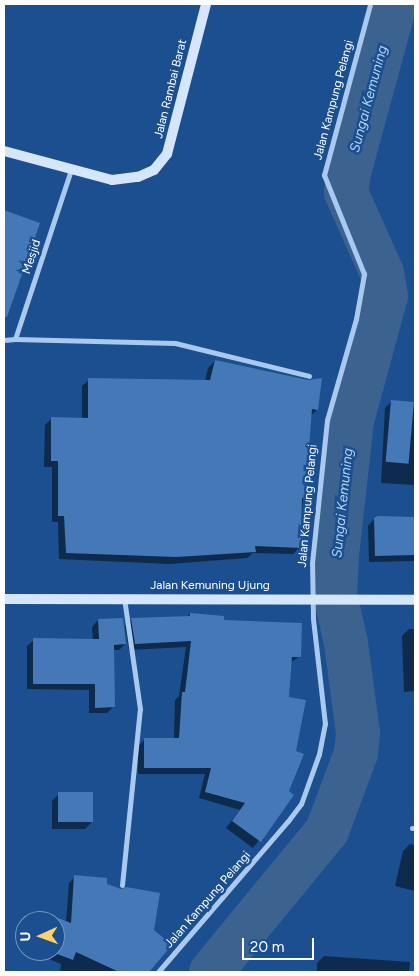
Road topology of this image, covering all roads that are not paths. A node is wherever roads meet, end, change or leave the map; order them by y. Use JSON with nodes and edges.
{"nodes":[{"id":1,"x":204,"y":4,"type":"edge"},
{"id":2,"x":370,"y":4,"type":"edge"},
{"id":3,"x":4,"y":151,"type":"edge"},
{"id":4,"x":72,"y":170,"type":"junction"},
{"id":5,"x":15,"y":339,"type":"junction"},
{"id":6,"x":4,"y":340,"type":"edge"},
{"id":7,"x":309,"y":376,"type":"dead end"},
{"id":8,"x":124,"y":598,"type":"junction"},
{"id":9,"x":4,"y":599,"type":"edge"},
{"id":10,"x":312,"y":599,"type":"junction"},
{"id":11,"x":415,"y":600,"type":"edge"},
{"id":12,"x":122,"y":885,"type":"dead end"},
{"id":13,"x":158,"y":972,"type":"edge"}],
"edges":[{"from":1,"to":4,"type":"street","name":"Jalan Rambai Barat"},
{"from":2,"to":10,"type":"street","name":"Jalan Kampung Pelangi"},
{"from":3,"to":4,"type":"street","name":"Jalan Rambai Barat"},
{"from":4,"to":5,"type":"street","name":"Mesjid"},
{"from":5,"to":6,"type":"street"},
{"from":5,"to":7,"type":"street"},
{"from":8,"to":9,"type":"street","name":"Jalan Kemuning Ujung"},
{"from":8,"to":10,"type":"street","name":"Jalan Kemuning Ujung"},
{"from":8,"to":12,"type":"street"},
{"from":10,"to":11,"type":"street","name":"Jalan Kemuning Ujung"},
{"from":10,"to":13,"type":"street","name":"Jalan Kampung Pelangi"}]}
